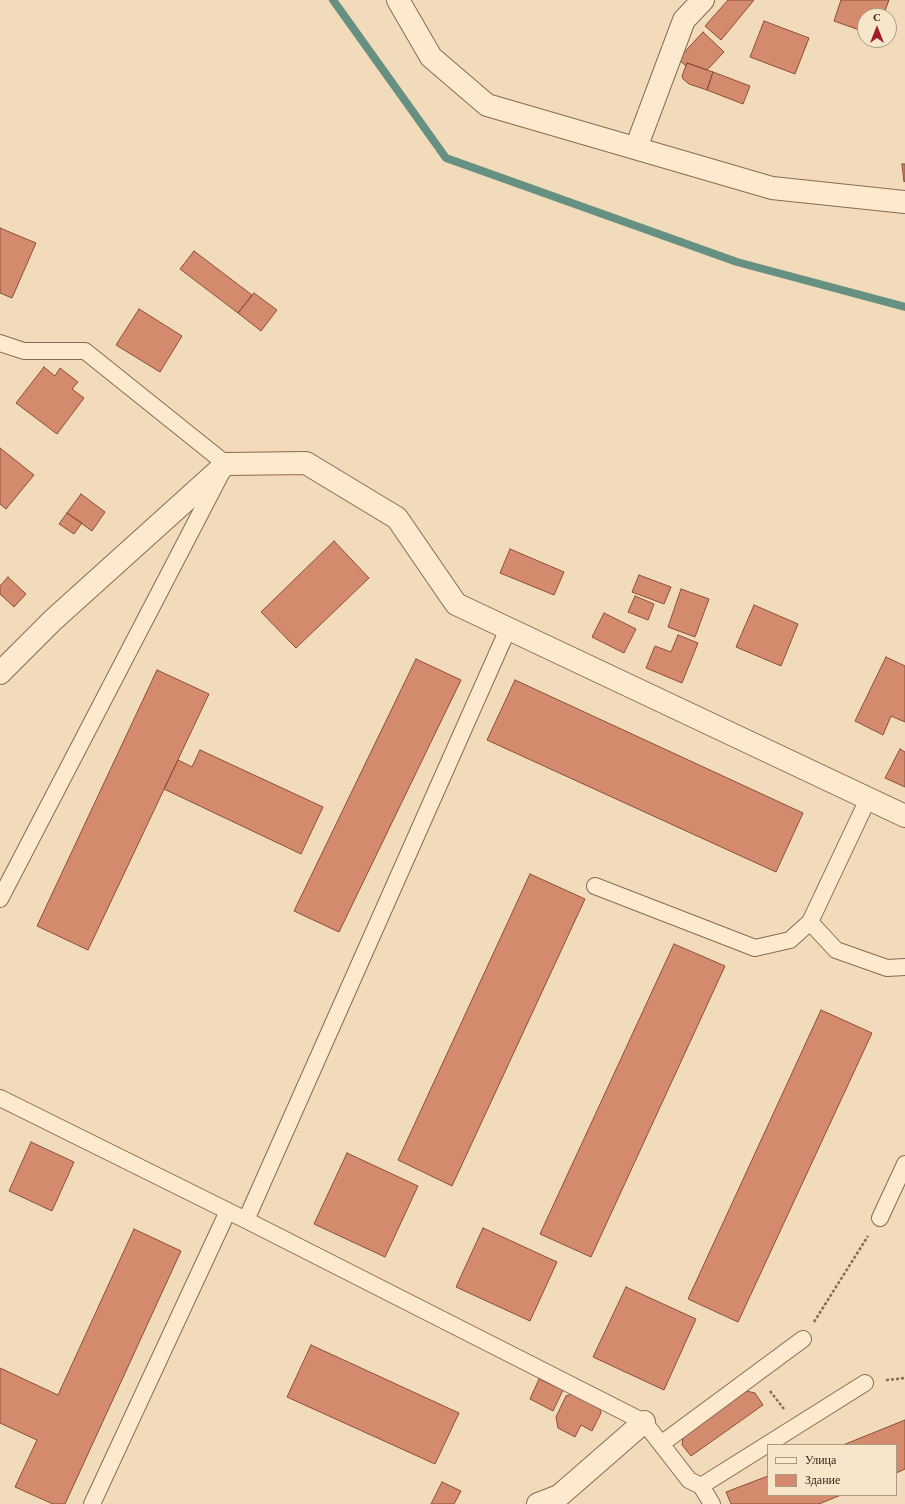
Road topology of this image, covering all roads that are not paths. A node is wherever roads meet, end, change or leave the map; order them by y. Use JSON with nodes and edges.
{"nodes":[{"id":1,"x":398,"y":0,"type":"edge"},
{"id":2,"x":703,"y":0,"type":"edge"},
{"id":3,"x":636,"y":148,"type":"junction"},
{"id":4,"x":905,"y":202,"type":"edge"},
{"id":5,"x":0,"y":343,"type":"edge"},
{"id":6,"x":226,"y":464,"type":"junction"},
{"id":7,"x":508,"y":628,"type":"junction"},
{"id":8,"x":0,"y":673,"type":"edge"},
{"id":9,"x":868,"y":798,"type":"junction"},
{"id":10,"x":905,"y":816,"type":"edge"},
{"id":11,"x":595,"y":886,"type":"dead end"},
{"id":12,"x":0,"y":899,"type":"edge"},
{"id":13,"x":810,"y":922,"type":"junction"},
{"id":14,"x":905,"y":967,"type":"edge"},
{"id":15,"x":0,"y":1098,"type":"edge"},
{"id":16,"x":905,"y":1164,"type":"edge"},
{"id":17,"x":228,"y":1211,"type":"junction"},
{"id":18,"x":880,"y":1218,"type":"road end"},
{"id":19,"x":246,"y":1220,"type":"junction"},
{"id":20,"x":803,"y":1339,"type":"road end"},
{"id":21,"x":865,"y":1383,"type":"dead end"},
{"id":22,"x":644,"y":1422,"type":"junction"},
{"id":23,"x":661,"y":1444,"type":"junction"},
{"id":24,"x":767,"y":1444,"type":"edge"},
{"id":25,"x":767,"y":1444,"type":"edge"},
{"id":26,"x":701,"y":1486,"type":"junction"},
{"id":27,"x":92,"y":1504,"type":"edge"},
{"id":28,"x":538,"y":1504,"type":"edge"},
{"id":29,"x":712,"y":1504,"type":"edge"}],
"edges":[{"from":1,"to":3,"type":"street"},
{"from":2,"to":3,"type":"street"},
{"from":3,"to":4,"type":"street"},
{"from":5,"to":6,"type":"lane"},
{"from":6,"to":7,"type":"street"},
{"from":6,"to":8,"type":"street"},
{"from":6,"to":12,"type":"lane"},
{"from":7,"to":9,"type":"street"},
{"from":7,"to":19,"type":"lane"},
{"from":9,"to":10,"type":"street"},
{"from":9,"to":13,"type":"lane"},
{"from":11,"to":13,"type":"lane"},
{"from":13,"to":14,"type":"lane"},
{"from":15,"to":17,"type":"lane"},
{"from":16,"to":18,"type":"lane"},
{"from":17,"to":19,"type":"lane"},
{"from":17,"to":27,"type":"lane"},
{"from":19,"to":22,"type":"lane"},
{"from":20,"to":23,"type":"lane"},
{"from":21,"to":24,"type":"lane"},
{"from":22,"to":23,"type":"lane"},
{"from":22,"to":28,"type":"street"},
{"from":23,"to":26,"type":"lane"},
{"from":25,"to":26,"type":"lane"},
{"from":26,"to":29,"type":"lane"}]}
